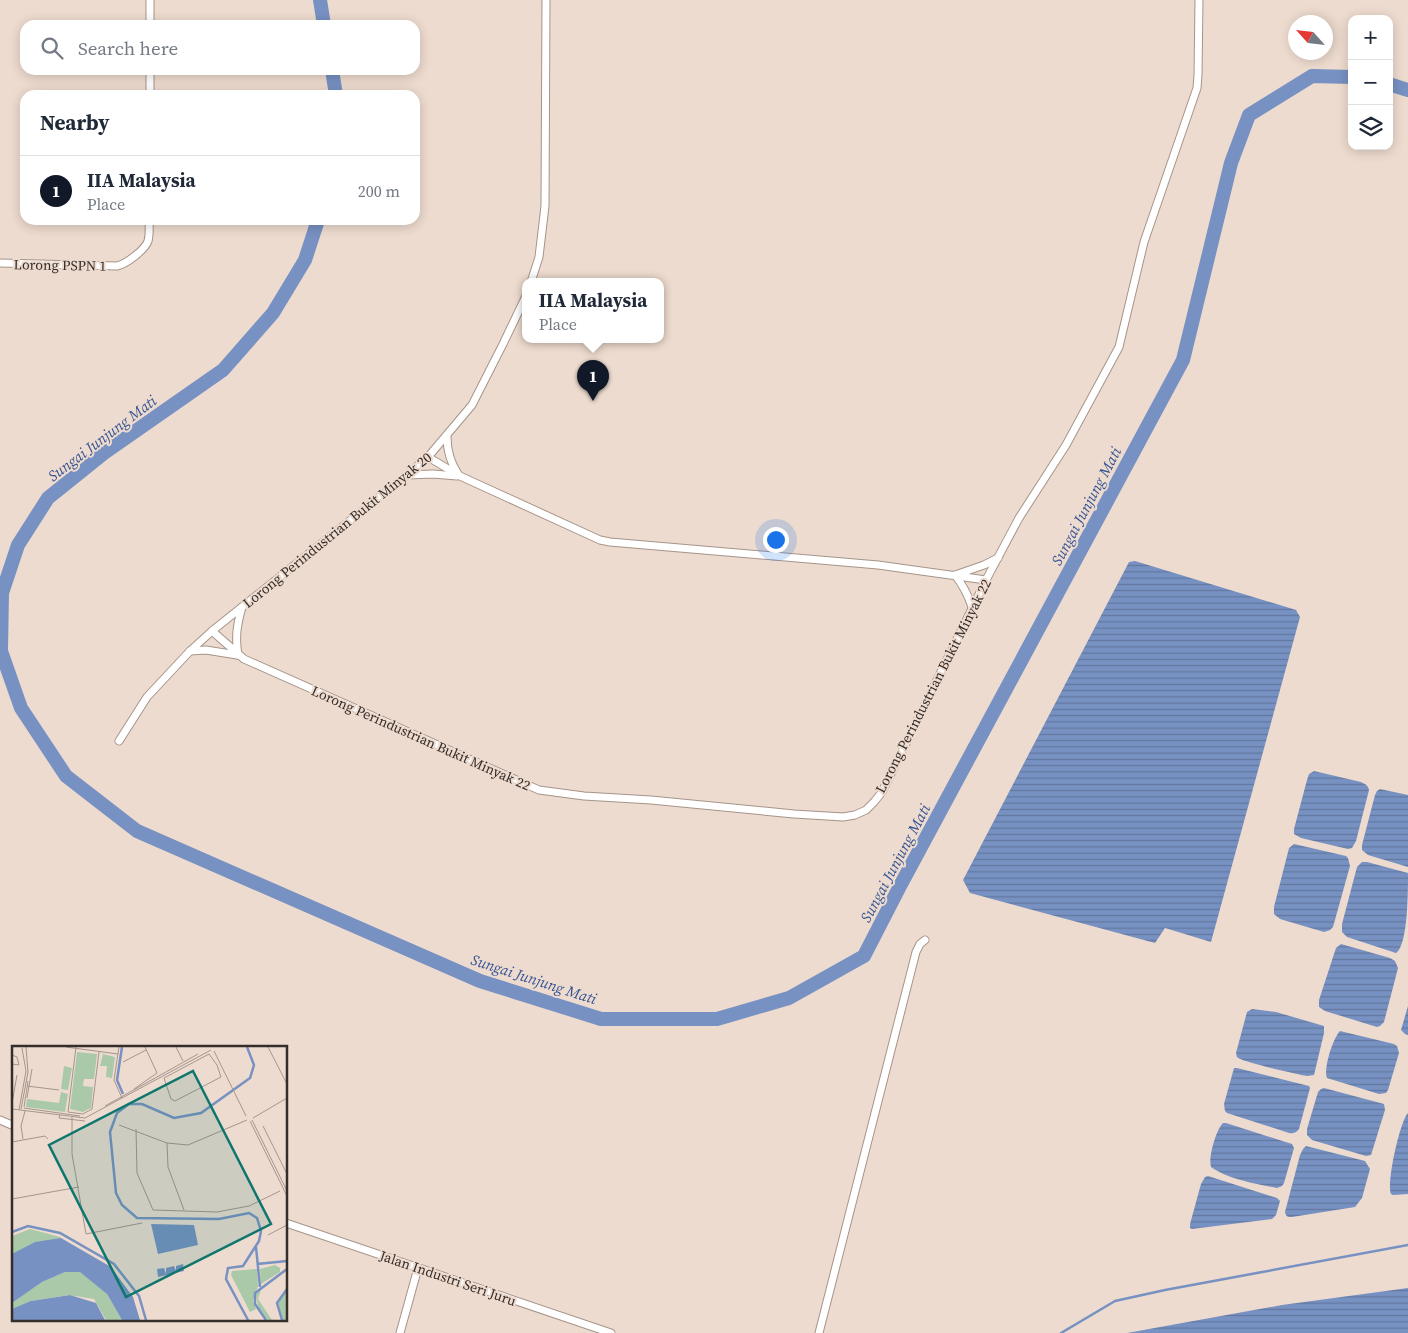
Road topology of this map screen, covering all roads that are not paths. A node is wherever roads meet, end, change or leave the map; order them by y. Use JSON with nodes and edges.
{"nodes":[{"id":1,"x":150,"y":0,"type":"edge"},
{"id":2,"x":546,"y":0,"type":"edge"},
{"id":3,"x":1198,"y":0,"type":"edge"},
{"id":4,"x":150,"y":20,"type":"edge"},
{"id":5,"x":150,"y":75,"type":"edge"},
{"id":6,"x":150,"y":90,"type":"edge"},
{"id":7,"x":149,"y":225,"type":"edge"},
{"id":8,"x":0,"y":263,"type":"edge"},
{"id":9,"x":532,"y":278,"type":"edge"},
{"id":10,"x":522,"y":305,"type":"edge"},
{"id":11,"x":446,"y":436,"type":"junction"},
{"id":12,"x":428,"y":457,"type":"junction"},
{"id":13,"x":407,"y":475,"type":"junction"},
{"id":14,"x":460,"y":476,"type":"junction"},
{"id":15,"x":998,"y":558,"type":"junction"},
{"id":16,"x":955,"y":575,"type":"junction"},
{"id":17,"x":986,"y":580,"type":"junction"},
{"id":18,"x":242,"y":607,"type":"junction"},
{"id":19,"x":972,"y":607,"type":"junction"},
{"id":20,"x":212,"y":631,"type":"junction"},
{"id":21,"x":190,"y":651,"type":"junction"},
{"id":22,"x":238,"y":656,"type":"junction"},
{"id":23,"x":119,"y":740,"type":"dead end"},
{"id":24,"x":924,"y":940,"type":"dead end"},
{"id":25,"x":0,"y":1120,"type":"edge"},
{"id":26,"x":12,"y":1125,"type":"edge"},
{"id":27,"x":288,"y":1224,"type":"edge"},
{"id":28,"x":418,"y":1268,"type":"junction"},
{"id":29,"x":400,"y":1333,"type":"edge"},
{"id":30,"x":611,"y":1333,"type":"edge"},
{"id":31,"x":819,"y":1333,"type":"edge"}],
"edges":[{"from":1,"to":4,"type":"street"},
{"from":2,"to":9,"type":"street"},
{"from":3,"to":15,"type":"street","name":"Lorong Perindustrian Bukit Minyak 22"},
{"from":5,"to":6,"type":"street"},
{"from":7,"to":8,"type":"street","name":"Lorong PSPN 1"},
{"from":10,"to":11,"type":"street","name":"Lorong Perindustrian Bukit Minyak 20"},
{"from":11,"to":12,"type":"street","name":"Lorong Perindustrian Bukit Minyak 20"},
{"from":11,"to":14,"type":"street"},
{"from":12,"to":13,"type":"street","name":"Lorong Perindustrian Bukit Minyak 20"},
{"from":12,"to":14,"type":"street"},
{"from":13,"to":14,"type":"street"},
{"from":13,"to":18,"type":"street","name":"Lorong Perindustrian Bukit Minyak 20"},
{"from":14,"to":16,"type":"street"},
{"from":15,"to":16,"type":"street"},
{"from":15,"to":17,"type":"street","name":"Lorong Perindustrian Bukit Minyak 22"},
{"from":16,"to":17,"type":"street"},
{"from":16,"to":19,"type":"street"},
{"from":17,"to":19,"type":"street","name":"Lorong Perindustrian Bukit Minyak 22"},
{"from":18,"to":20,"type":"street","name":"Lorong Perindustrian Bukit Minyak 20"},
{"from":18,"to":22,"type":"street"},
{"from":19,"to":22,"type":"street","name":"Lorong Perindustrian Bukit Minyak 22"},
{"from":20,"to":21,"type":"street","name":"Lorong Perindustrian Bukit Minyak 20"},
{"from":20,"to":22,"type":"street","name":"Lorong Perindustrian Bukit Minyak 22"},
{"from":21,"to":22,"type":"street"},
{"from":21,"to":23,"type":"street","name":"Lorong Perindustrian Bukit Minyak 20"},
{"from":24,"to":31,"type":"street"},
{"from":25,"to":26,"type":"street"},
{"from":27,"to":28,"type":"street","name":"Jalan Industri Seri Juru"},
{"from":28,"to":29,"type":"street"},
{"from":28,"to":30,"type":"street","name":"Jalan Industri Seri Juru"}]}
